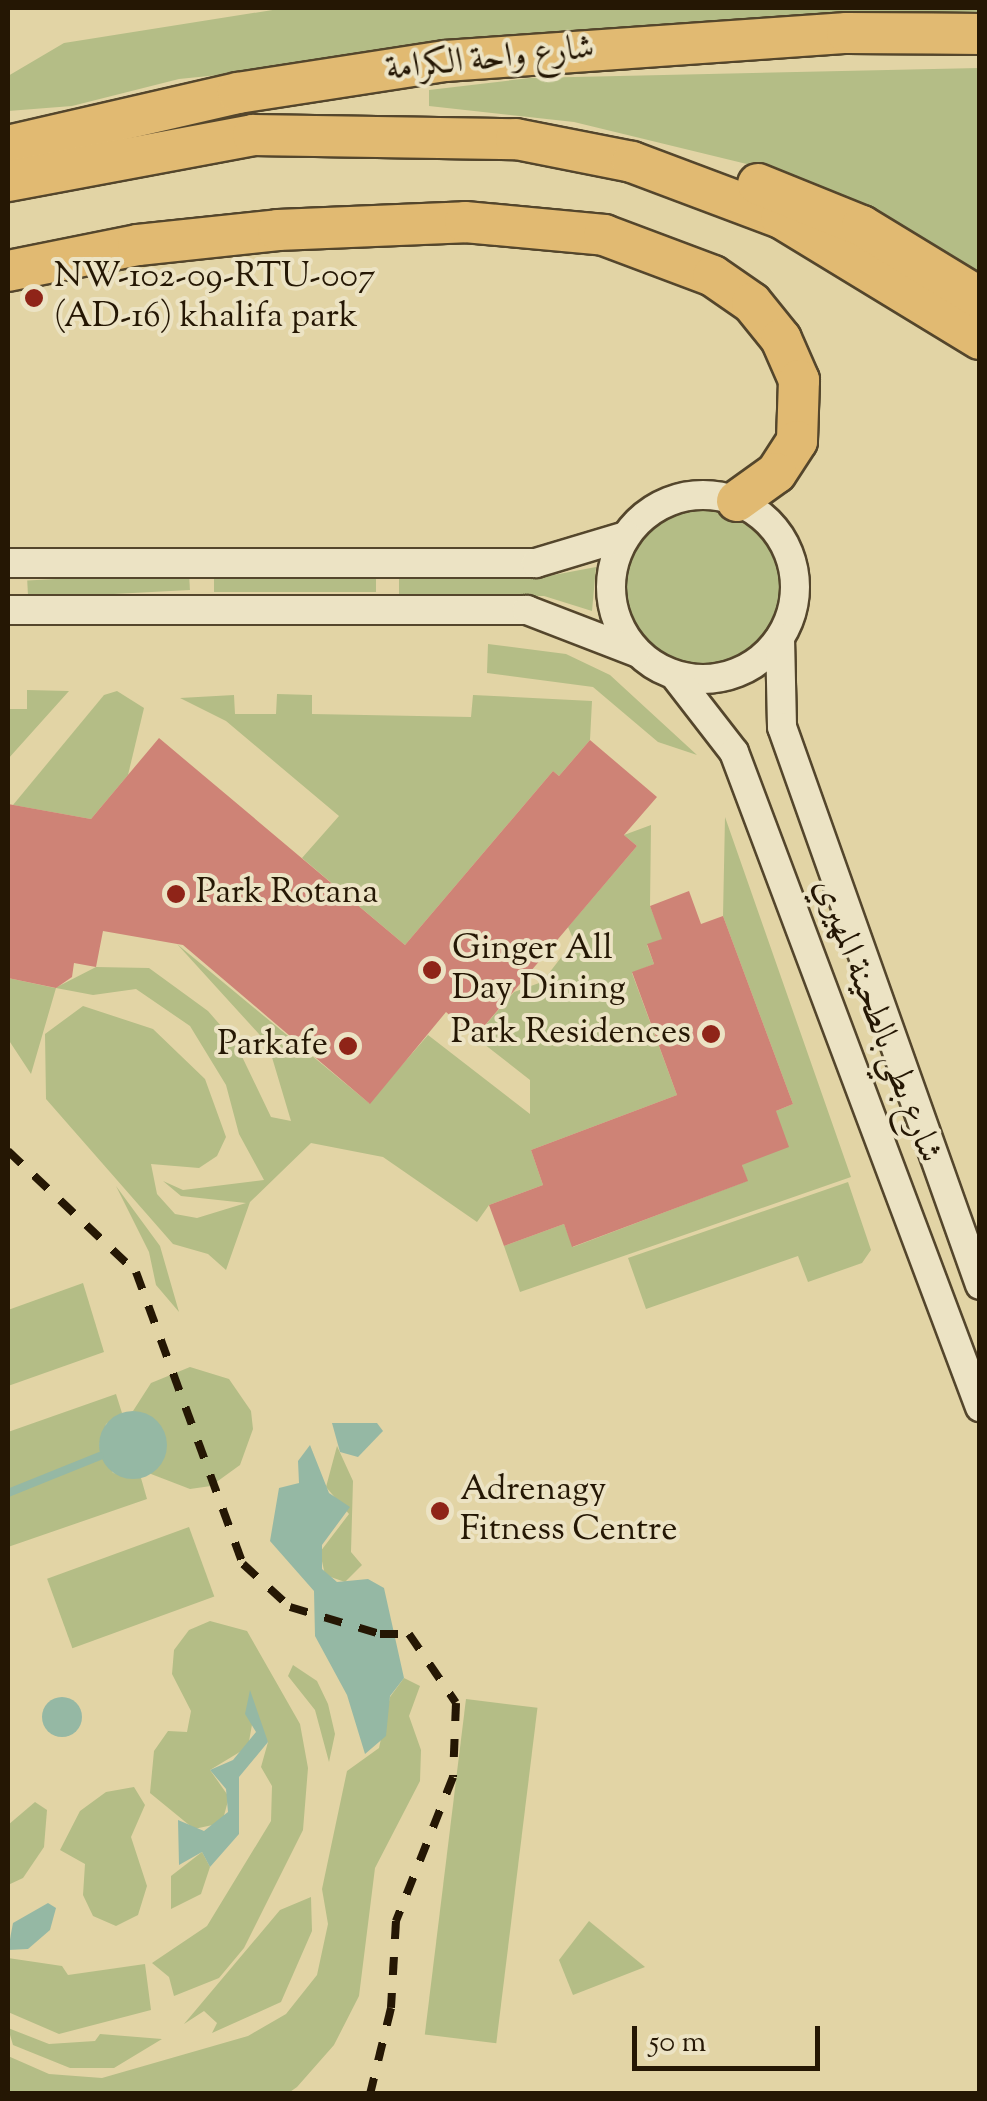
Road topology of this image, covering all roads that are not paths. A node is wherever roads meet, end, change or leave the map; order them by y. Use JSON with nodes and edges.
{"nodes":[{"id":1,"x":980,"y":34,"type":"edge"},
{"id":2,"x":8,"y":146,"type":"edge"},
{"id":3,"x":632,"y":162,"type":"junction"},
{"id":4,"x":8,"y":180,"type":"edge"},
{"id":5,"x":8,"y":271,"type":"edge"},
{"id":6,"x":907,"y":291,"type":"junction"},
{"id":7,"x":980,"y":298,"type":"edge"},
{"id":8,"x":980,"y":339,"type":"edge"},
{"id":9,"x":980,"y":360,"type":"edge"},
{"id":10,"x":737,"y":501,"type":"junction"},
{"id":11,"x":626,"y":536,"type":"junction"},
{"id":12,"x":8,"y":563,"type":"edge"},
{"id":13,"x":8,"y":610,"type":"edge"},
{"id":14,"x":780,"y":638,"type":"junction"},
{"id":15,"x":636,"y":652,"type":"junction"},
{"id":16,"x":675,"y":676,"type":"junction"},
{"id":17,"x":980,"y":1286,"type":"edge"},
{"id":18,"x":980,"y":1407,"type":"edge"}],
"edges":[{"from":1,"to":2,"type":"highway","name":"شارع واحة الكرامة"},
{"from":3,"to":4,"type":"highway"},
{"from":3,"to":6,"type":"highway"},
{"from":3,"to":7,"type":"highway"},
{"from":5,"to":10,"type":"highway"},
{"from":6,"to":8,"type":"highway"},
{"from":6,"to":9,"type":"highway"},
{"from":10,"to":11,"type":"street"},
{"from":10,"to":14,"type":"street"},
{"from":11,"to":12,"type":"street"},
{"from":11,"to":15,"type":"street"},
{"from":13,"to":15,"type":"street"},
{"from":14,"to":16,"type":"street"},
{"from":14,"to":17,"type":"street","name":"شارع بطي بالطحينة المهيري"},
{"from":15,"to":16,"type":"street"},
{"from":16,"to":18,"type":"street","name":"شارع بطي بالطحينة المهيري"}]}
